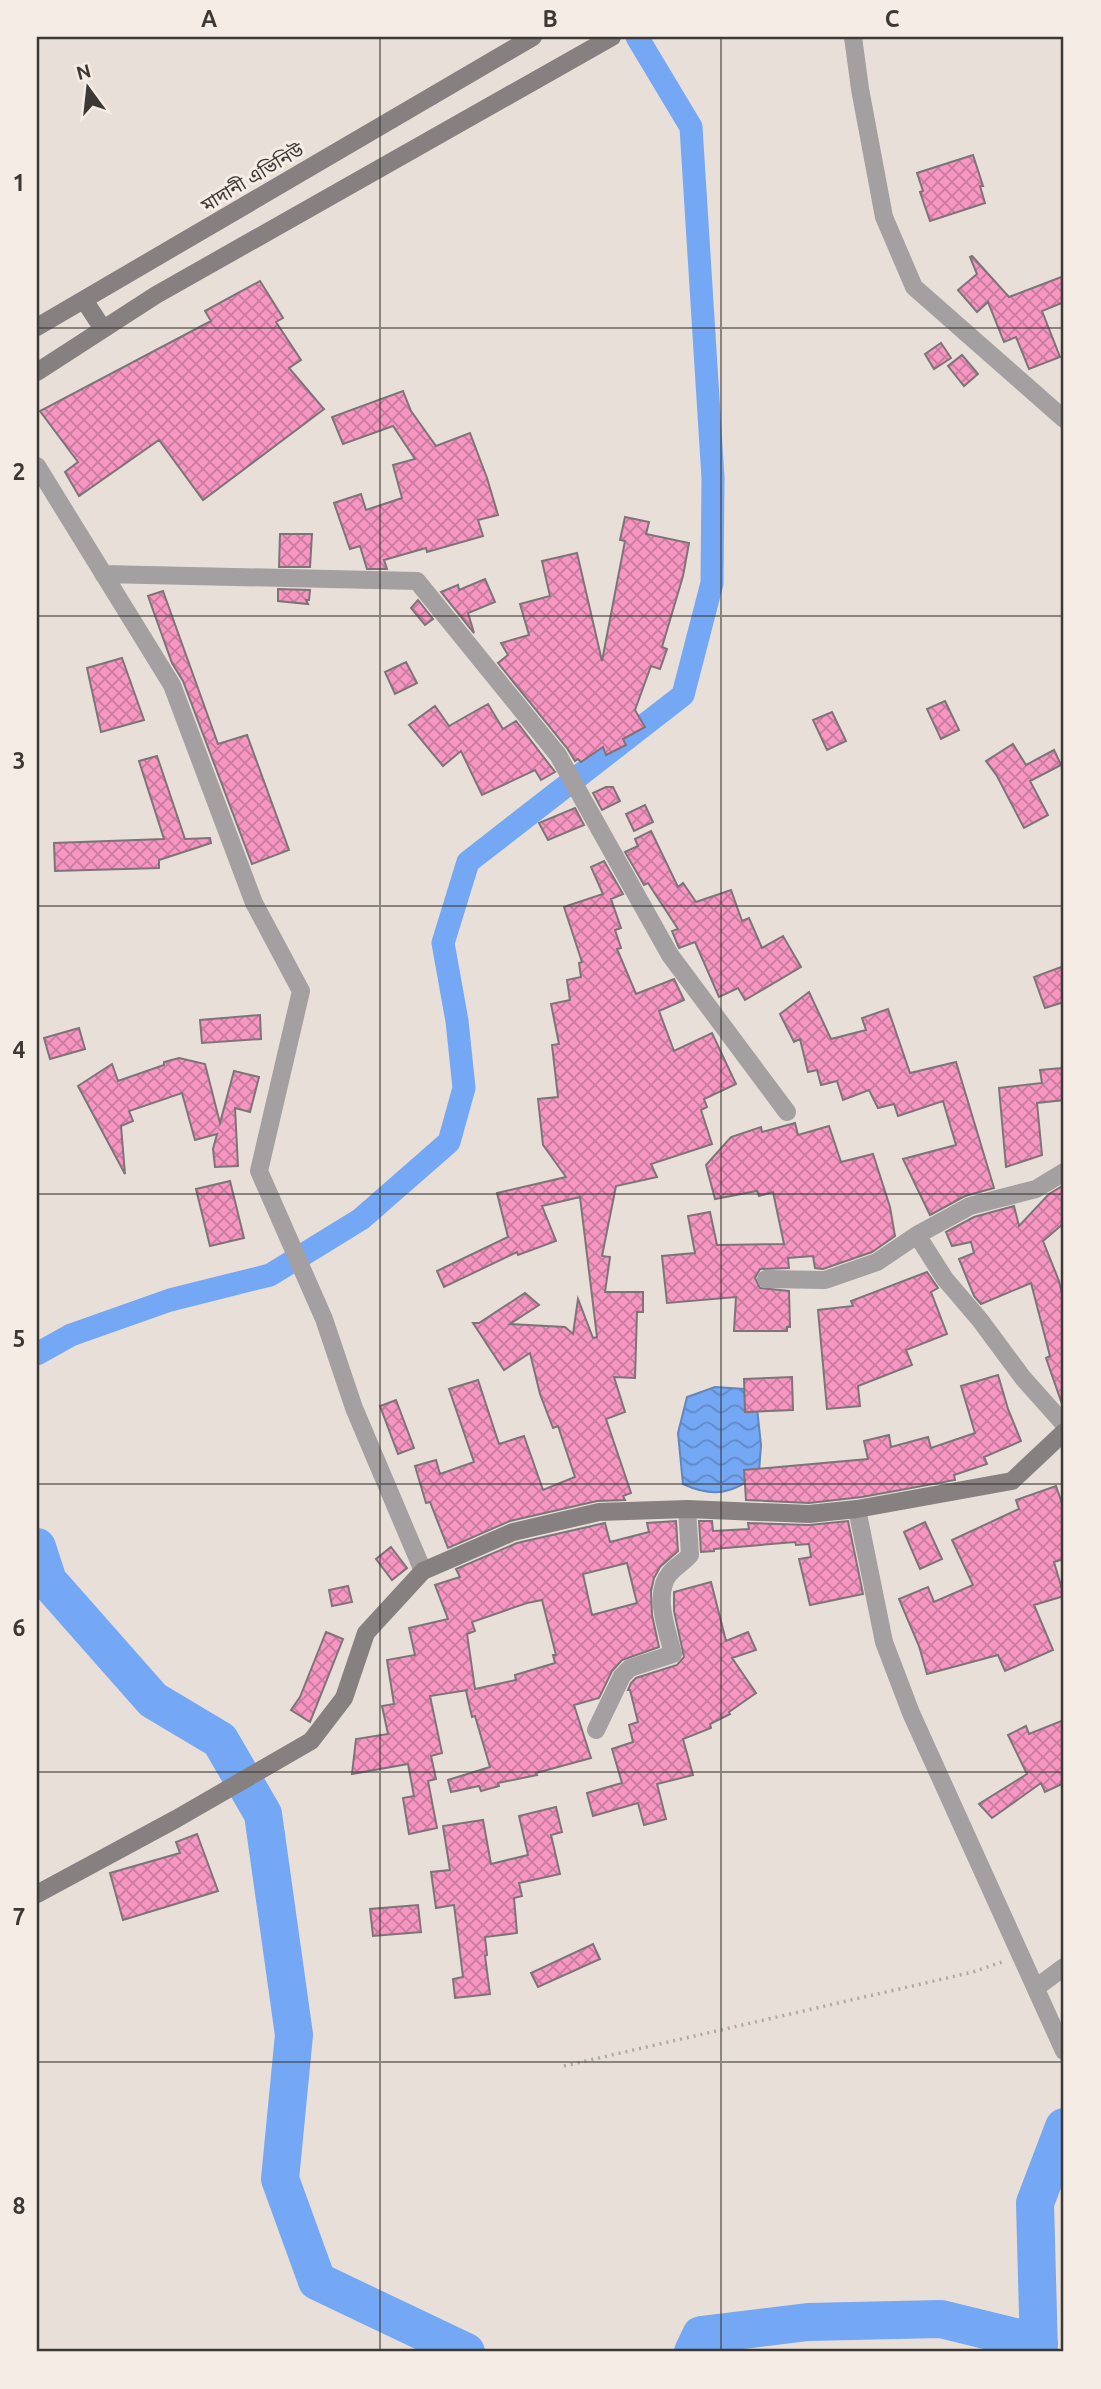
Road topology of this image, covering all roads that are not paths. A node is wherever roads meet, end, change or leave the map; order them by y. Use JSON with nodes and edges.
{"nodes":[{"id":1,"x":533,"y":37,"type":"edge"},
{"id":2,"x":611,"y":37,"type":"edge"},
{"id":3,"x":853,"y":37,"type":"edge"},
{"id":4,"x":84,"y":300,"type":"junction"},
{"id":5,"x":37,"y":327,"type":"edge"},
{"id":6,"x":103,"y":329,"type":"junction"},
{"id":7,"x":37,"y":372,"type":"edge"},
{"id":8,"x":1064,"y":419,"type":"edge"},
{"id":9,"x":37,"y":466,"type":"edge"},
{"id":10,"x":103,"y":574,"type":"junction"},
{"id":11,"x":787,"y":1112,"type":"dead end"},
{"id":12,"x":1064,"y":1172,"type":"edge"},
{"id":13,"x":917,"y":1235,"type":"junction"},
{"id":14,"x":766,"y":1279,"type":"dead end"},
{"id":15,"x":1064,"y":1424,"type":"edge"},
{"id":16,"x":1064,"y":1432,"type":"edge"},
{"id":17,"x":687,"y":1509,"type":"junction"},
{"id":18,"x":857,"y":1509,"type":"junction"},
{"id":19,"x":423,"y":1571,"type":"junction"},
{"id":20,"x":596,"y":1730,"type":"dead end"},
{"id":21,"x":37,"y":1894,"type":"edge"},
{"id":22,"x":1064,"y":1967,"type":"edge"},
{"id":23,"x":1037,"y":1987,"type":"junction"},
{"id":24,"x":1061,"y":2045,"type":"edge"}],
"edges":[{"from":1,"to":4,"type":"main road","name":"মাদানী এভিনিউ"},
{"from":2,"to":6,"type":"main road"},
{"from":3,"to":8,"type":"street"},
{"from":4,"to":5,"type":"main road","name":"মাদানী এভিনিউ"},
{"from":4,"to":6,"type":"main road"},
{"from":6,"to":7,"type":"main road"},
{"from":9,"to":10,"type":"street"},
{"from":10,"to":11,"type":"street"},
{"from":10,"to":19,"type":"street"},
{"from":12,"to":13,"type":"street"},
{"from":13,"to":14,"type":"street"},
{"from":13,"to":15,"type":"street"},
{"from":16,"to":18,"type":"main road"},
{"from":17,"to":18,"type":"main road"},
{"from":17,"to":19,"type":"main road"},
{"from":17,"to":20,"type":"street"},
{"from":18,"to":23,"type":"street"},
{"from":19,"to":21,"type":"main road"},
{"from":22,"to":23,"type":"street"},
{"from":23,"to":24,"type":"street"}]}
